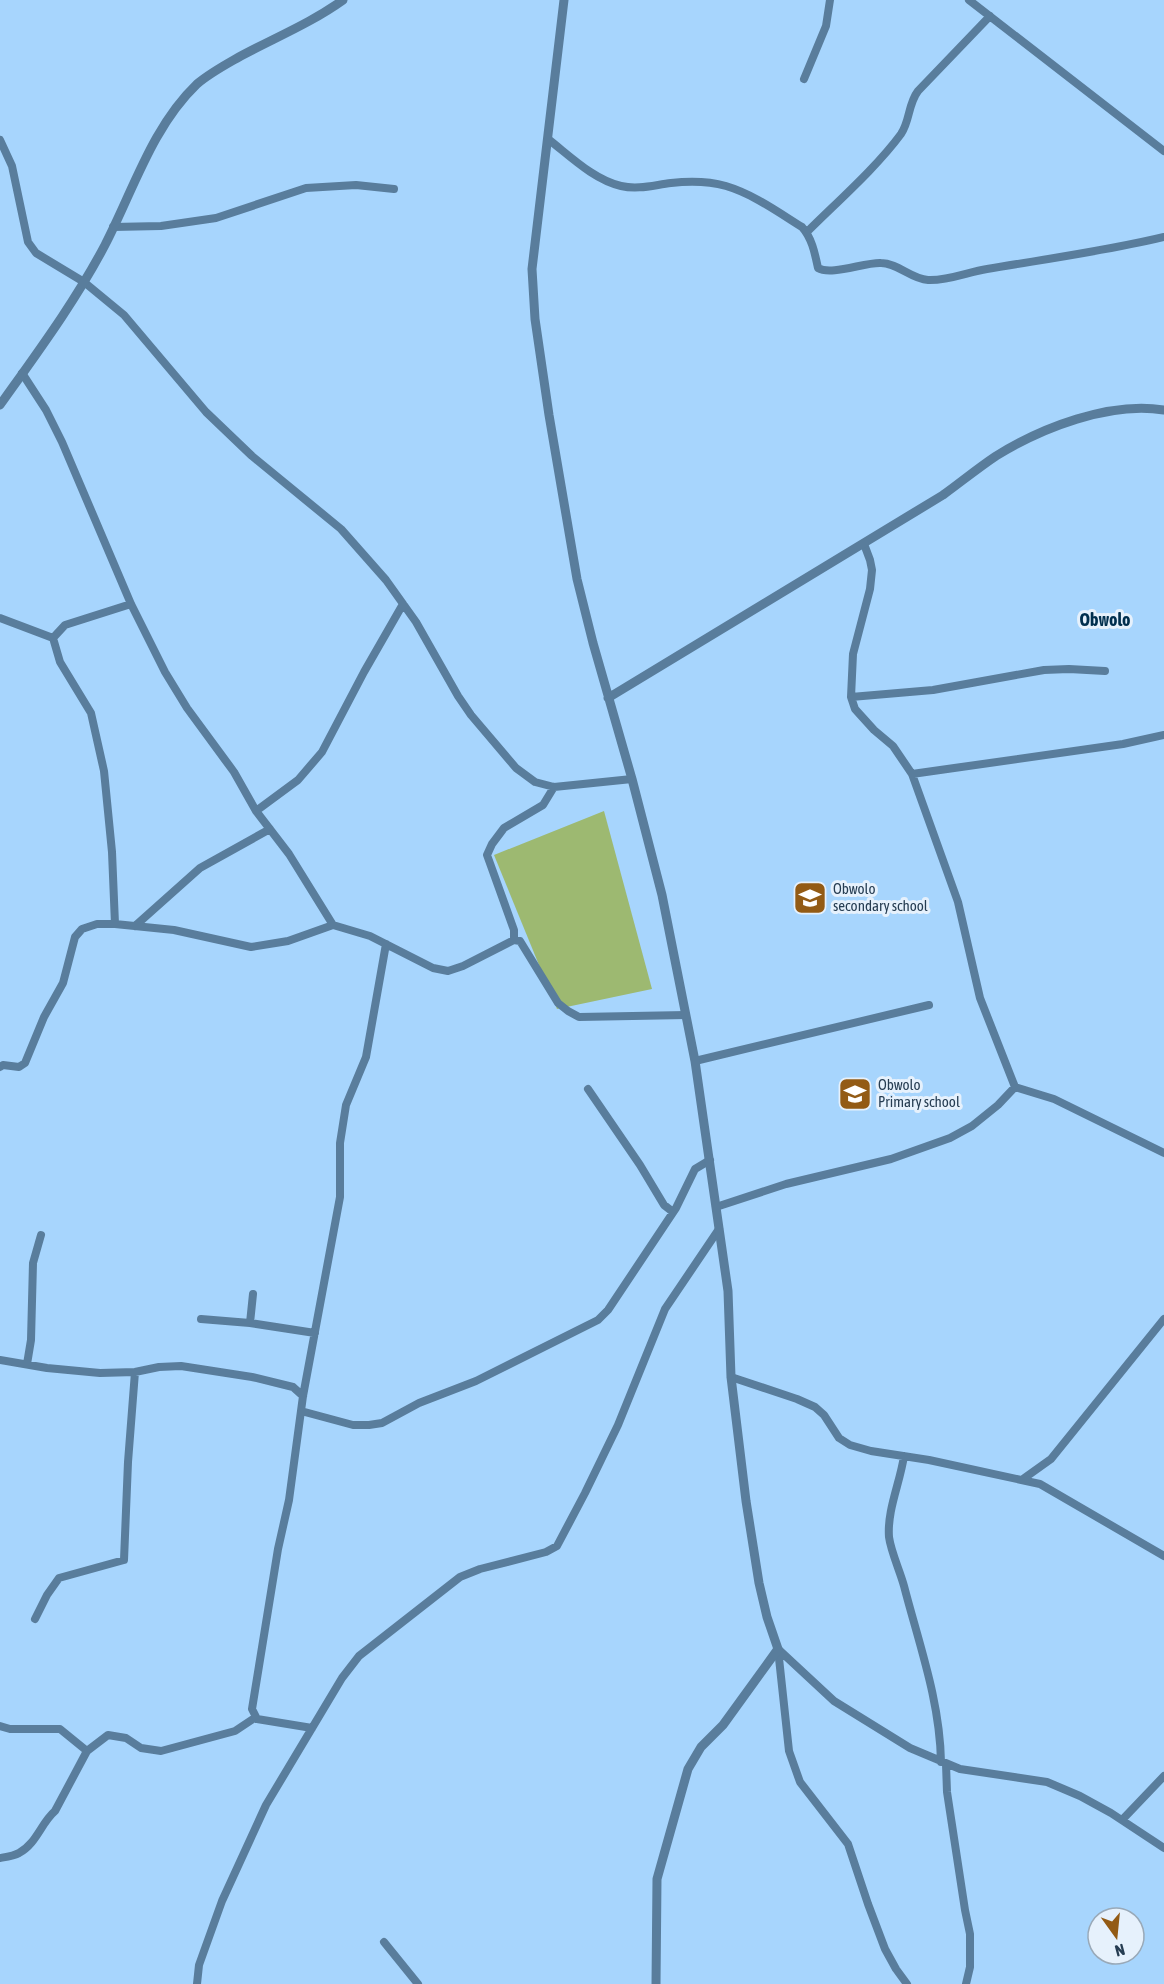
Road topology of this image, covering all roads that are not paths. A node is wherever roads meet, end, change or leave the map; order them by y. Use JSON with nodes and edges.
{"nodes":[{"id":1,"x":343,"y":0,"type":"edge"},
{"id":2,"x":564,"y":0,"type":"edge"},
{"id":3,"x":830,"y":0,"type":"edge"},
{"id":4,"x":969,"y":0,"type":"edge"},
{"id":5,"x":990,"y":16,"type":"junction"},
{"id":6,"x":804,"y":79,"type":"dead end"},
{"id":7,"x":548,"y":139,"type":"junction"},
{"id":8,"x":0,"y":140,"type":"edge"},
{"id":9,"x":1164,"y":151,"type":"edge"},
{"id":10,"x":394,"y":189,"type":"dead end"},
{"id":11,"x":113,"y":227,"type":"junction"},
{"id":12,"x":807,"y":232,"type":"junction"},
{"id":13,"x":1164,"y":237,"type":"edge"},
{"id":14,"x":84,"y":282,"type":"junction"},
{"id":15,"x":22,"y":373,"type":"junction"},
{"id":16,"x":0,"y":405,"type":"edge"},
{"id":17,"x":1164,"y":410,"type":"edge"},
{"id":18,"x":864,"y":544,"type":"junction"},
{"id":19,"x":131,"y":604,"type":"junction"},
{"id":20,"x":404,"y":604,"type":"junction"},
{"id":21,"x":0,"y":618,"type":"edge"},
{"id":22,"x":53,"y":638,"type":"junction"},
{"id":23,"x":1105,"y":671,"type":"dead end"},
{"id":24,"x":851,"y":697,"type":"junction"},
{"id":25,"x":608,"y":698,"type":"junction"},
{"id":26,"x":1164,"y":735,"type":"edge"},
{"id":27,"x":912,"y":774,"type":"junction"},
{"id":28,"x":632,"y":779,"type":"junction"},
{"id":29,"x":554,"y":787,"type":"junction"},
{"id":30,"x":256,"y":811,"type":"junction"},
{"id":31,"x":270,"y":828,"type":"junction"},
{"id":32,"x":115,"y":924,"type":"junction"},
{"id":33,"x":333,"y":925,"type":"junction"},
{"id":34,"x":135,"y":926,"type":"junction"},
{"id":35,"x":514,"y":939,"type":"junction"},
{"id":36,"x":386,"y":944,"type":"junction"},
{"id":37,"x":929,"y":1005,"type":"dead end"},
{"id":38,"x":686,"y":1015,"type":"junction"},
{"id":39,"x":695,"y":1061,"type":"junction"},
{"id":40,"x":1,"y":1066,"type":"edge"},
{"id":41,"x":1015,"y":1087,"type":"junction"},
{"id":42,"x":588,"y":1089,"type":"dead end"},
{"id":43,"x":1164,"y":1153,"type":"edge"},
{"id":44,"x":710,"y":1160,"type":"junction"},
{"id":45,"x":716,"y":1207,"type":"junction"},
{"id":46,"x":673,"y":1212,"type":"junction"},
{"id":47,"x":719,"y":1229,"type":"junction"},
{"id":48,"x":41,"y":1235,"type":"dead end"},
{"id":49,"x":253,"y":1294,"type":"dead end"},
{"id":50,"x":201,"y":1319,"type":"dead end"},
{"id":51,"x":1164,"y":1319,"type":"edge"},
{"id":52,"x":250,"y":1323,"type":"junction"},
{"id":53,"x":315,"y":1334,"type":"junction"},
{"id":54,"x":0,"y":1359,"type":"edge"},
{"id":55,"x":27,"y":1364,"type":"junction"},
{"id":56,"x":135,"y":1372,"type":"junction"},
{"id":57,"x":732,"y":1377,"type":"junction"},
{"id":58,"x":303,"y":1396,"type":"junction"},
{"id":59,"x":301,"y":1411,"type":"junction"},
{"id":60,"x":903,"y":1455,"type":"junction"},
{"id":61,"x":1023,"y":1479,"type":"junction"},
{"id":62,"x":1164,"y":1556,"type":"edge"},
{"id":63,"x":35,"y":1620,"type":"dead end"},
{"id":64,"x":778,"y":1649,"type":"junction"},
{"id":65,"x":256,"y":1717,"type":"junction"},
{"id":66,"x":0,"y":1726,"type":"edge"},
{"id":67,"x":312,"y":1728,"type":"junction"},
{"id":68,"x":87,"y":1751,"type":"junction"},
{"id":69,"x":943,"y":1763,"type":"junction"},
{"id":70,"x":1164,"y":1776,"type":"edge"},
{"id":71,"x":1122,"y":1820,"type":"junction"},
{"id":72,"x":1164,"y":1848,"type":"edge"},
{"id":73,"x":0,"y":1858,"type":"edge"},
{"id":74,"x":384,"y":1942,"type":"dead end"},
{"id":75,"x":197,"y":1984,"type":"edge"},
{"id":76,"x":418,"y":1984,"type":"edge"},
{"id":77,"x":656,"y":1984,"type":"edge"},
{"id":78,"x":906,"y":1984,"type":"edge"},
{"id":79,"x":966,"y":1984,"type":"edge"}],
"edges":[{"from":1,"to":11,"type":"street"},
{"from":2,"to":7,"type":"street"},
{"from":3,"to":6,"type":"street"},
{"from":4,"to":5,"type":"street"},
{"from":5,"to":9,"type":"street"},
{"from":5,"to":12,"type":"street"},
{"from":7,"to":12,"type":"street"},
{"from":7,"to":25,"type":"street"},
{"from":8,"to":14,"type":"street"},
{"from":10,"to":11,"type":"street"},
{"from":11,"to":14,"type":"street"},
{"from":12,"to":13,"type":"street"},
{"from":14,"to":15,"type":"street"},
{"from":14,"to":20,"type":"street"},
{"from":15,"to":16,"type":"street"},
{"from":15,"to":19,"type":"street"},
{"from":17,"to":18,"type":"street"},
{"from":18,"to":24,"type":"street"},
{"from":18,"to":25,"type":"street"},
{"from":19,"to":22,"type":"street"},
{"from":19,"to":30,"type":"street"},
{"from":20,"to":29,"type":"street"},
{"from":20,"to":30,"type":"street"},
{"from":21,"to":22,"type":"street"},
{"from":22,"to":32,"type":"street"},
{"from":23,"to":24,"type":"street"},
{"from":24,"to":27,"type":"street"},
{"from":25,"to":28,"type":"street"},
{"from":26,"to":27,"type":"street"},
{"from":27,"to":41,"type":"street"},
{"from":28,"to":29,"type":"street"},
{"from":28,"to":38,"type":"street"},
{"from":29,"to":35,"type":"street"},
{"from":30,"to":31,"type":"street"},
{"from":31,"to":33,"type":"street"},
{"from":31,"to":34,"type":"street"},
{"from":32,"to":34,"type":"street"},
{"from":32,"to":40,"type":"street"},
{"from":33,"to":34,"type":"street"},
{"from":33,"to":36,"type":"street"},
{"from":35,"to":36,"type":"street"},
{"from":35,"to":38,"type":"street"},
{"from":36,"to":53,"type":"street"},
{"from":37,"to":39,"type":"street"},
{"from":38,"to":39,"type":"street"},
{"from":39,"to":44,"type":"street"},
{"from":41,"to":43,"type":"street"},
{"from":41,"to":45,"type":"street"},
{"from":42,"to":46,"type":"street"},
{"from":44,"to":45,"type":"street"},
{"from":44,"to":46,"type":"street"},
{"from":45,"to":47,"type":"street"},
{"from":46,"to":59,"type":"street"},
{"from":47,"to":57,"type":"street"},
{"from":47,"to":67,"type":"street"},
{"from":48,"to":55,"type":"street"},
{"from":49,"to":52,"type":"street"},
{"from":50,"to":52,"type":"street"},
{"from":51,"to":61,"type":"street"},
{"from":52,"to":53,"type":"street"},
{"from":53,"to":58,"type":"street"},
{"from":54,"to":55,"type":"street"},
{"from":55,"to":56,"type":"street"},
{"from":56,"to":58,"type":"street"},
{"from":56,"to":63,"type":"street"},
{"from":57,"to":60,"type":"street"},
{"from":57,"to":64,"type":"street"},
{"from":58,"to":59,"type":"street"},
{"from":59,"to":65,"type":"street"},
{"from":60,"to":61,"type":"street"},
{"from":60,"to":69,"type":"street"},
{"from":61,"to":62,"type":"street"},
{"from":64,"to":69,"type":"street"},
{"from":64,"to":77,"type":"street"},
{"from":64,"to":78,"type":"street"},
{"from":65,"to":67,"type":"street"},
{"from":65,"to":68,"type":"street"},
{"from":66,"to":68,"type":"street"},
{"from":67,"to":75,"type":"street"},
{"from":68,"to":73,"type":"street"},
{"from":69,"to":71,"type":"street"},
{"from":69,"to":79,"type":"street"},
{"from":70,"to":71,"type":"street"},
{"from":71,"to":72,"type":"street"},
{"from":74,"to":76,"type":"street"}]}
